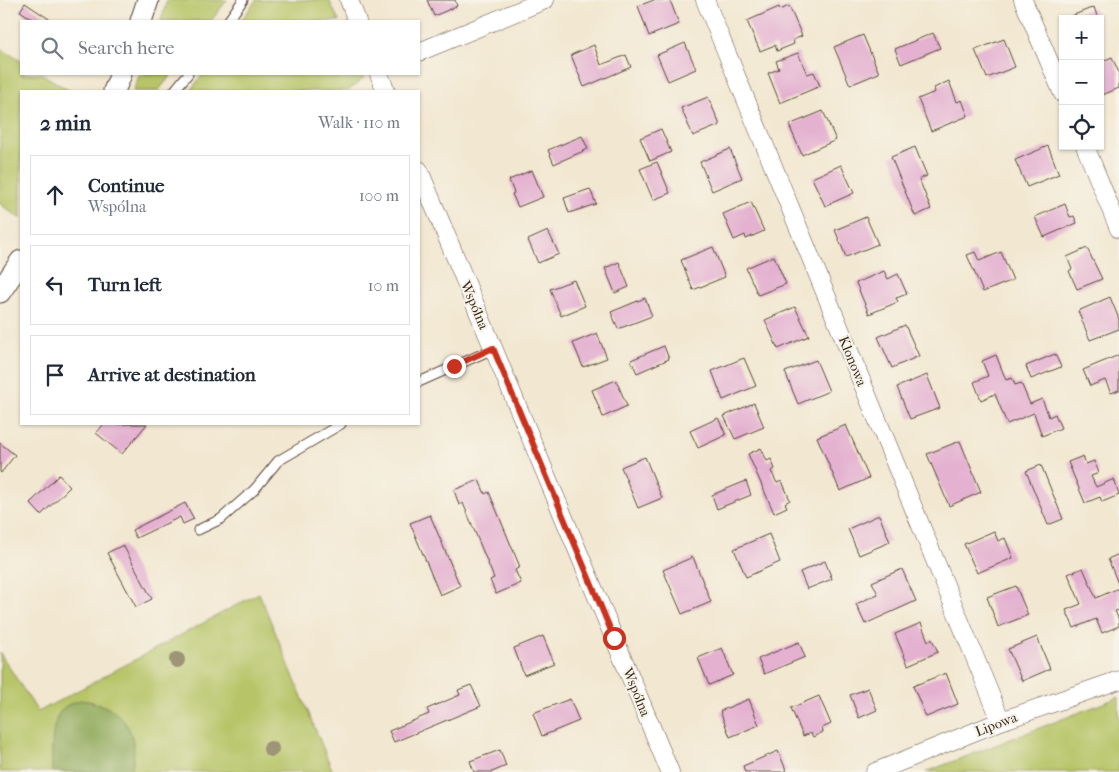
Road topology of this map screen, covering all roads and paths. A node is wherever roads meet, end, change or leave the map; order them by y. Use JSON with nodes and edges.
{"nodes":[{"id":1,"x":148,"y":0,"type":"edge"},
{"id":2,"x":243,"y":0,"type":"edge"},
{"id":3,"x":349,"y":0,"type":"edge"},
{"id":4,"x":545,"y":0,"type":"edge"},
{"id":5,"x":705,"y":0,"type":"edge"},
{"id":6,"x":1023,"y":0,"type":"edge"},
{"id":7,"x":141,"y":20,"type":"edge"},
{"id":8,"x":229,"y":20,"type":"edge"},
{"id":9,"x":357,"y":20,"type":"edge"},
{"id":10,"x":420,"y":52,"type":"edge"},
{"id":11,"x":121,"y":75,"type":"edge"},
{"id":12,"x":187,"y":75,"type":"edge"},
{"id":13,"x":379,"y":75,"type":"edge"},
{"id":14,"x":1059,"y":85,"type":"edge"},
{"id":15,"x":114,"y":90,"type":"edge"},
{"id":16,"x":175,"y":90,"type":"edge"},
{"id":17,"x":386,"y":90,"type":"edge"},
{"id":18,"x":1086,"y":150,"type":"edge"},
{"id":19,"x":420,"y":172,"type":"edge"},
{"id":20,"x":1119,"y":229,"type":"edge"},
{"id":21,"x":20,"y":263,"type":"edge"},
{"id":22,"x":0,"y":292,"type":"edge"},
{"id":23,"x":493,"y":348,"type":"junction"},
{"id":24,"x":420,"y":382,"type":"edge"},
{"id":25,"x":339,"y":425,"type":"edge"},
{"id":26,"x":198,"y":530,"type":"dead end"},
{"id":27,"x":1119,"y":680,"type":"edge"},
{"id":28,"x":1001,"y":721,"type":"junction"},
{"id":29,"x":670,"y":772,"type":"edge"},
{"id":30,"x":875,"y":772,"type":"edge"}],
"edges":[{"from":1,"to":7,"type":"street"},
{"from":2,"to":8,"type":"lane"},
{"from":3,"to":9,"type":"street"},
{"from":4,"to":10,"type":"street"},
{"from":5,"to":28,"type":"street","name":"Klonowa"},
{"from":6,"to":14,"type":"street"},
{"from":11,"to":15,"type":"street"},
{"from":12,"to":16,"type":"lane"},
{"from":13,"to":17,"type":"street"},
{"from":18,"to":20,"type":"street"},
{"from":19,"to":23,"type":"street","name":"Wspólna"},
{"from":21,"to":22,"type":"street"},
{"from":23,"to":24,"type":"lane"},
{"from":23,"to":29,"type":"street","name":"Wspólna"},
{"from":25,"to":26,"type":"lane"},
{"from":27,"to":28,"type":"street","name":"Lipowa"},
{"from":28,"to":30,"type":"street","name":"Lipowa"}]}
